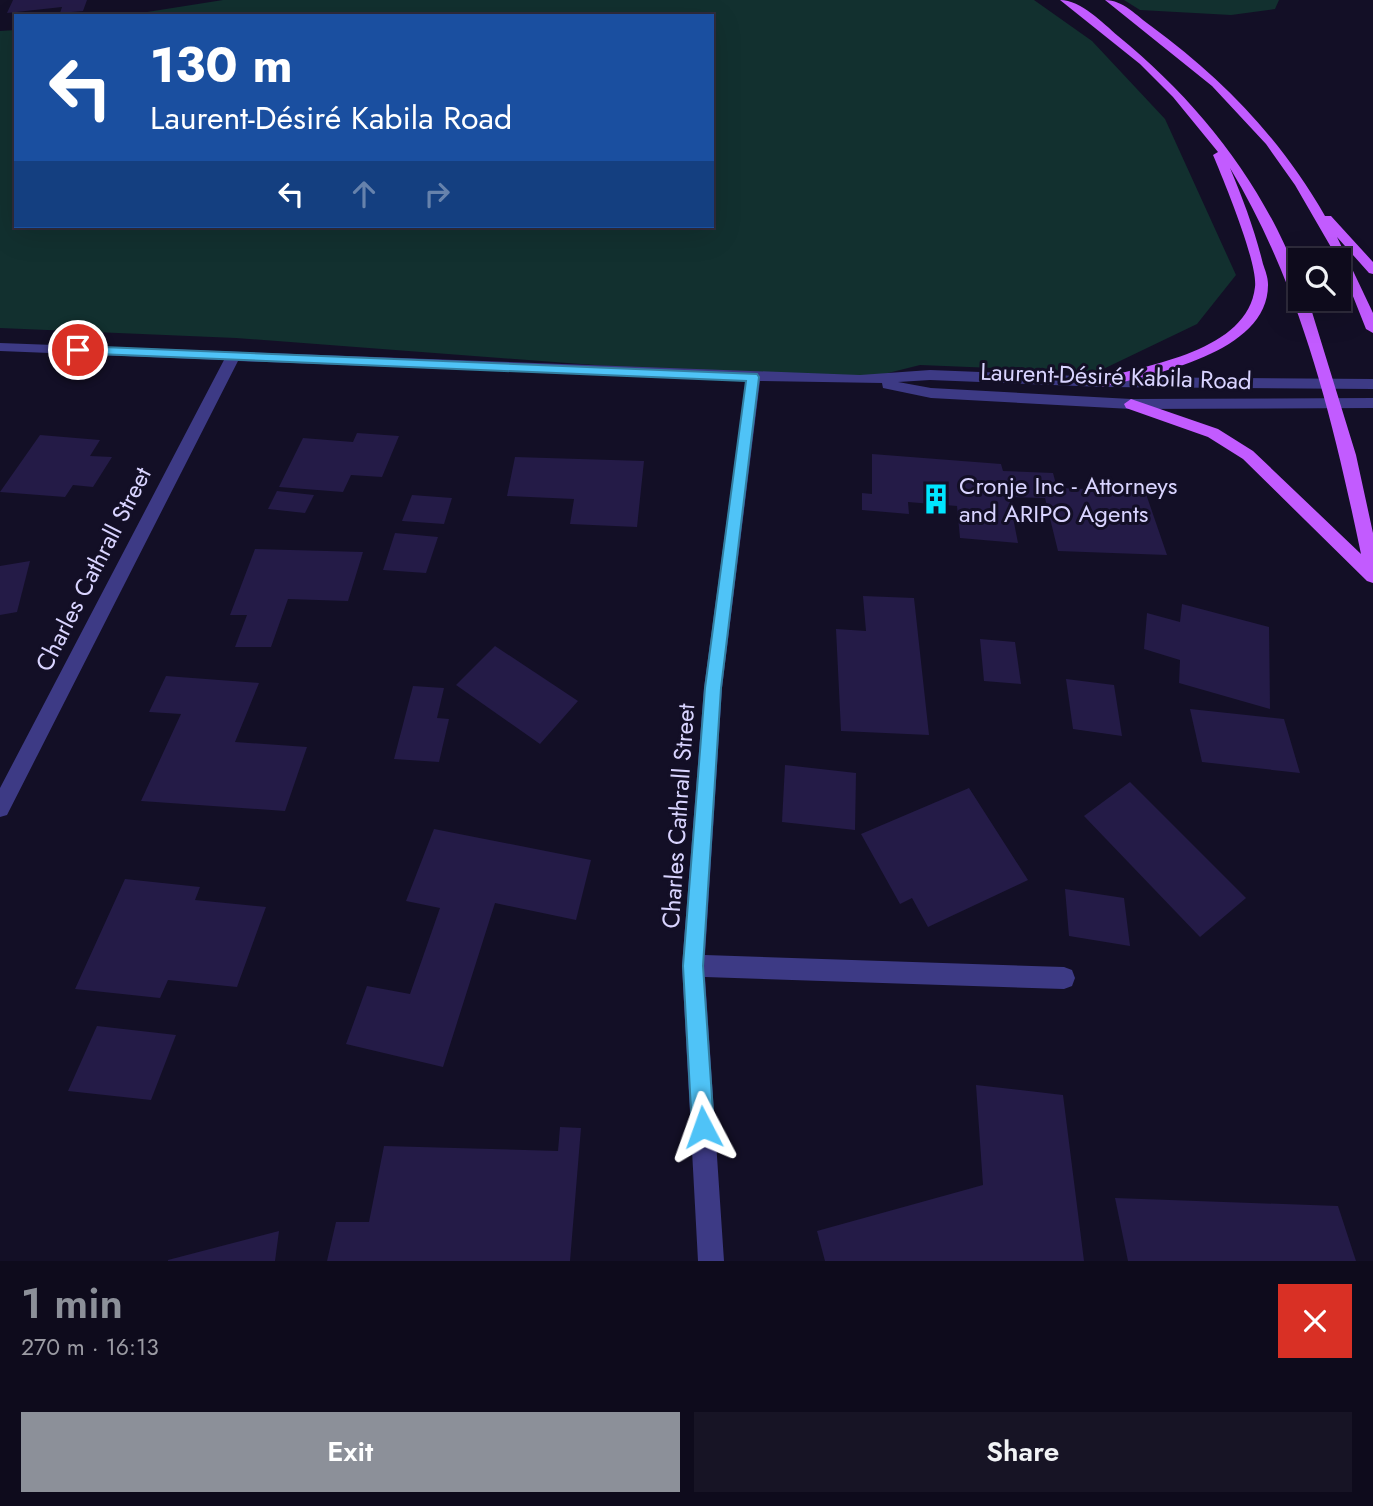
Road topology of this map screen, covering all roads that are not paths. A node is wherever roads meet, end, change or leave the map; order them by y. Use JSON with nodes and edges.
{"nodes":[{"id":1,"x":1065,"y":0,"type":"edge"},
{"id":2,"x":1110,"y":0,"type":"edge"},
{"id":3,"x":1208,"y":129,"type":"junction"},
{"id":4,"x":1306,"y":196,"type":"junction"},
{"id":5,"x":1288,"y":264,"type":"edge"},
{"id":6,"x":1373,"y":270,"type":"edge"},
{"id":7,"x":1304,"y":311,"type":"edge"},
{"id":8,"x":1373,"y":329,"type":"edge"},
{"id":9,"x":0,"y":347,"type":"edge"},
{"id":10,"x":234,"y":355,"type":"junction"},
{"id":11,"x":753,"y":377,"type":"junction"},
{"id":12,"x":860,"y":380,"type":"junction"},
{"id":13,"x":1103,"y":382,"type":"junction"},
{"id":14,"x":1328,"y":383,"type":"junction"},
{"id":15,"x":1373,"y":384,"type":"edge"},
{"id":16,"x":1332,"y":402,"type":"junction"},
{"id":17,"x":1373,"y":403,"type":"edge"},
{"id":18,"x":1131,"y":404,"type":"junction"},
{"id":19,"x":1373,"y":574,"type":"edge"},
{"id":20,"x":0,"y":808,"type":"edge"},
{"id":21,"x":693,"y":966,"type":"junction"},
{"id":22,"x":1063,"y":978,"type":"dead end"},
{"id":23,"x":711,"y":1261,"type":"edge"}],
"edges":[{"from":1,"to":3,"type":"main road"},
{"from":2,"to":4,"type":"main road"},
{"from":3,"to":5,"type":"main road"},
{"from":3,"to":13,"type":"main road"},
{"from":4,"to":6,"type":"main road"},
{"from":4,"to":8,"type":"main road"},
{"from":7,"to":14,"type":"main road"},
{"from":9,"to":10,"type":"street","name":"Laurent-Désiré Kabila Road"},
{"from":10,"to":11,"type":"street","name":"Laurent-Désiré Kabila Road"},
{"from":10,"to":20,"type":"street","name":"Charles Cathrall Street"},
{"from":11,"to":12,"type":"street","name":"Laurent-Désiré Kabila Road"},
{"from":11,"to":21,"type":"street","name":"Charles Cathrall Street"},
{"from":12,"to":13,"type":"street","name":"Laurent-Désiré Kabila Road"},
{"from":12,"to":18,"type":"street","name":"Laurent-Désiré Kabila Road"},
{"from":13,"to":14,"type":"street","name":"Laurent-Désiré Kabila Road"},
{"from":14,"to":15,"type":"street","name":"Laurent-Désiré Kabila Road"},
{"from":14,"to":16,"type":"main road"},
{"from":16,"to":17,"type":"street","name":"Laurent-Désiré Kabila Road"},
{"from":16,"to":18,"type":"street","name":"Laurent-Désiré Kabila Road"},
{"from":16,"to":19,"type":"main road"},
{"from":18,"to":19,"type":"main road"},
{"from":21,"to":22,"type":"street"},
{"from":21,"to":23,"type":"street","name":"Charles Cathrall Street"}]}
